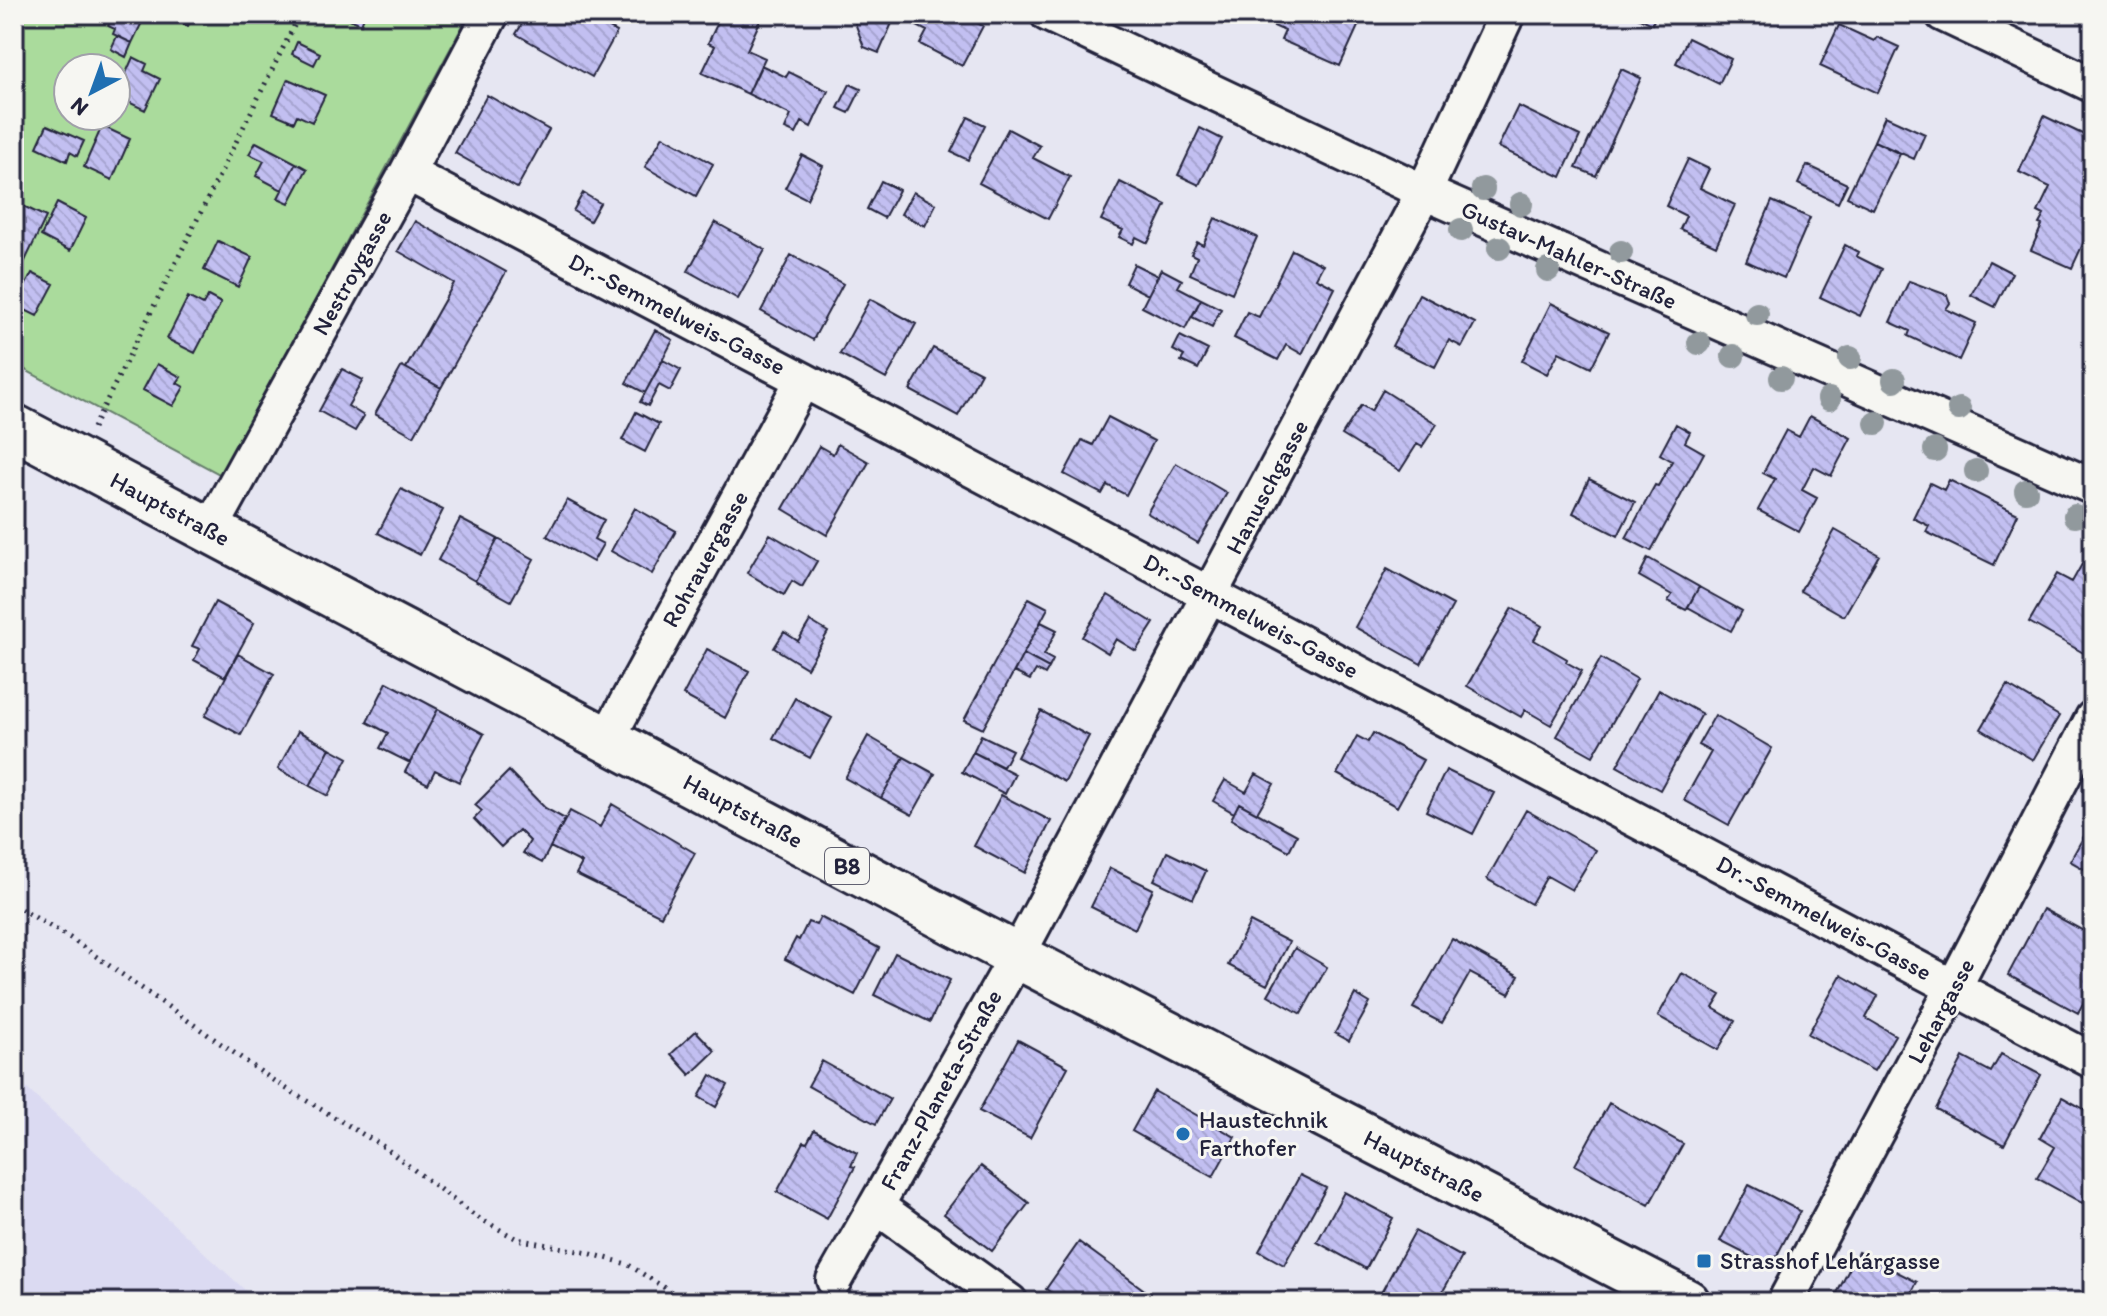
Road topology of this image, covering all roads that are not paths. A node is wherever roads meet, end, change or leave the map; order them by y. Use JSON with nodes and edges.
{"nodes":[{"id":1,"x":491,"y":14,"type":"edge"},
{"id":2,"x":1048,"y":14,"type":"edge"},
{"id":3,"x":1507,"y":14,"type":"edge"},
{"id":4,"x":1943,"y":14,"type":"edge"},
{"id":5,"x":2093,"y":85,"type":"edge"},
{"id":6,"x":407,"y":173,"type":"junction"},
{"id":7,"x":1424,"y":192,"type":"junction"},
{"id":8,"x":803,"y":380,"type":"junction"},
{"id":9,"x":14,"y":427,"type":"edge"},
{"id":10,"x":2093,"y":487,"type":"edge"},
{"id":11,"x":210,"y":530,"type":"junction"},
{"id":12,"x":1210,"y":595,"type":"junction"},
{"id":13,"x":2093,"y":718,"type":"edge"},
{"id":14,"x":607,"y":739,"type":"junction"},
{"id":15,"x":1017,"y":956,"type":"junction"},
{"id":16,"x":1954,"y":987,"type":"junction"},
{"id":17,"x":2093,"y":1061,"type":"edge"},
{"id":18,"x":876,"y":1206,"type":"junction"},
{"id":19,"x":834,"y":1280,"type":"dead end"},
{"id":20,"x":1010,"y":1302,"type":"edge"},
{"id":21,"x":1687,"y":1302,"type":"edge"},
{"id":22,"x":1785,"y":1302,"type":"edge"}],
"edges":[{"from":1,"to":6,"type":"street","name":"Nestroygasse"},
{"from":2,"to":7,"type":"street","name":"Gustav-Mahler-Straße"},
{"from":3,"to":7,"type":"street","name":"Hanuschgasse"},
{"from":4,"to":5,"type":"street"},
{"from":6,"to":8,"type":"street","name":"Dr.-Semmelweis-Gasse"},
{"from":6,"to":11,"type":"street","name":"Nestroygasse"},
{"from":7,"to":10,"type":"street","name":"Gustav-Mahler-Straße"},
{"from":7,"to":12,"type":"street","name":"Hanuschgasse"},
{"from":8,"to":12,"type":"street","name":"Dr.-Semmelweis-Gasse"},
{"from":8,"to":14,"type":"street","name":"Rohrauergasse"},
{"from":9,"to":11,"type":"main road","name":"Hauptstraße","number":"B8"},
{"from":11,"to":14,"type":"main road","name":"Hauptstraße","number":"B8"},
{"from":12,"to":15,"type":"street","name":"Hanuschgasse"},
{"from":12,"to":16,"type":"street","name":"Dr.-Semmelweis-Gasse"},
{"from":13,"to":16,"type":"street","name":"Lehargasse"},
{"from":14,"to":15,"type":"main road","name":"Hauptstraße","number":"B8"},
{"from":15,"to":18,"type":"street","name":"Franz-Planeta-Straße"},
{"from":15,"to":21,"type":"main road","name":"Hauptstraße","number":"B8"},
{"from":16,"to":17,"type":"street","name":"Dr.-Semmelweis-Gasse"},
{"from":16,"to":22,"type":"street","name":"Lehargasse"},
{"from":18,"to":19,"type":"street"},
{"from":18,"to":20,"type":"street","name":"Franz-Planeta-Straße"}]}
